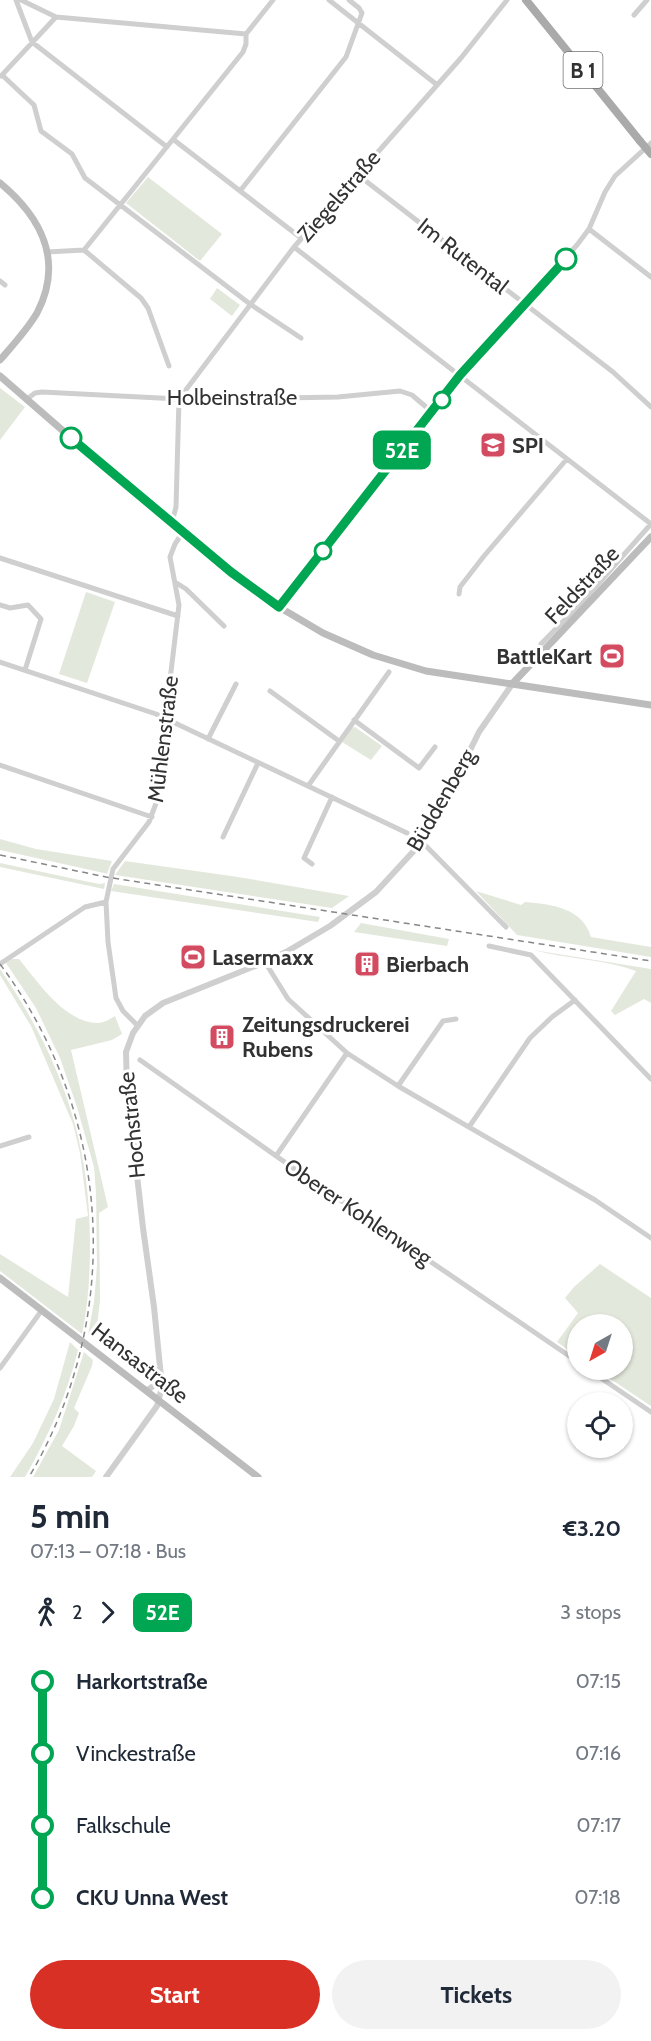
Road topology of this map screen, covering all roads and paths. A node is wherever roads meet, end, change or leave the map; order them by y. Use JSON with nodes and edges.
{"nodes":[{"id":1,"x":18,"y":0,"type":"edge"},
{"id":2,"x":273,"y":0,"type":"edge"},
{"id":3,"x":329,"y":0,"type":"edge"},
{"id":4,"x":349,"y":0,"type":"edge"},
{"id":5,"x":507,"y":0,"type":"edge"},
{"id":6,"x":526,"y":0,"type":"edge"},
{"id":7,"x":647,"y":0,"type":"edge"},
{"id":8,"x":634,"y":15,"type":"dead end"},
{"id":9,"x":56,"y":17,"type":"junction"},
{"id":10,"x":359,"y":23,"type":"junction"},
{"id":11,"x":246,"y":33,"type":"junction"},
{"id":12,"x":32,"y":42,"type":"junction"},
{"id":13,"x":1,"y":76,"type":"edge"},
{"id":14,"x":436,"y":84,"type":"junction"},
{"id":15,"x":174,"y":140,"type":"junction"},
{"id":16,"x":651,"y":143,"type":"edge"},
{"id":17,"x":167,"y":147,"type":"junction"},
{"id":18,"x":651,"y":154,"type":"edge"},
{"id":19,"x":358,"y":175,"type":"junction"},
{"id":20,"x":0,"y":183,"type":"edge"},
{"id":21,"x":240,"y":191,"type":"junction"},
{"id":22,"x":120,"y":206,"type":"junction"},
{"id":23,"x":588,"y":229,"type":"junction"},
{"id":24,"x":301,"y":238,"type":"junction"},
{"id":25,"x":294,"y":247,"type":"junction"},
{"id":26,"x":84,"y":250,"type":"junction"},
{"id":27,"x":47,"y":252,"type":"junction"},
{"id":28,"x":651,"y":277,"type":"edge"},
{"id":29,"x":250,"y":304,"type":"junction"},
{"id":30,"x":525,"y":304,"type":"junction"},
{"id":31,"x":301,"y":338,"type":"dead end"},
{"id":32,"x":0,"y":360,"type":"edge"},
{"id":33,"x":169,"y":366,"type":"dead end"},
{"id":34,"x":460,"y":375,"type":"junction"},
{"id":35,"x":0,"y":376,"type":"edge"},
{"id":36,"x":27,"y":399,"type":"junction"},
{"id":37,"x":179,"y":399,"type":"junction"},
{"id":38,"x":651,"y":407,"type":"edge"},
{"id":39,"x":432,"y":412,"type":"junction"},
{"id":40,"x":566,"y":460,"type":"junction"},
{"id":41,"x":172,"y":522,"type":"junction"},
{"id":42,"x":651,"y":524,"type":"edge"},
{"id":43,"x":183,"y":532,"type":"junction"},
{"id":44,"x":651,"y":537,"type":"edge"},
{"id":45,"x":0,"y":558,"type":"edge"},
{"id":46,"x":175,"y":582,"type":"junction"},
{"id":47,"x":459,"y":594,"type":"dead end"},
{"id":48,"x":0,"y":605,"type":"edge"},
{"id":49,"x":279,"y":607,"type":"junction"},
{"id":50,"x":178,"y":616,"type":"junction"},
{"id":51,"x":224,"y":626,"type":"dead end"},
{"id":52,"x":541,"y":644,"type":"dead end"},
{"id":53,"x":0,"y":662,"type":"edge"},
{"id":54,"x":25,"y":670,"type":"junction"},
{"id":55,"x":389,"y":672,"type":"dead end"},
{"id":56,"x":513,"y":683,"type":"junction"},
{"id":57,"x":236,"y":684,"type":"dead end"},
{"id":58,"x":270,"y":691,"type":"dead end"},
{"id":59,"x":651,"y":705,"type":"edge"},
{"id":60,"x":165,"y":719,"type":"junction"},
{"id":61,"x":354,"y":720,"type":"junction"},
{"id":62,"x":208,"y":739,"type":"junction"},
{"id":63,"x":339,"y":741,"type":"junction"},
{"id":64,"x":435,"y":747,"type":"dead end"},
{"id":65,"x":258,"y":763,"type":"junction"},
{"id":66,"x":0,"y":765,"type":"edge"},
{"id":67,"x":308,"y":786,"type":"junction"},
{"id":68,"x":332,"y":797,"type":"junction"},
{"id":69,"x":152,"y":817,"type":"junction"},
{"id":70,"x":407,"y":834,"type":"dead end"},
{"id":71,"x":223,"y":837,"type":"dead end"},
{"id":72,"x":422,"y":842,"type":"junction"},
{"id":73,"x":312,"y":864,"type":"dead end"},
{"id":74,"x":106,"y":902,"type":"junction"},
{"id":75,"x":506,"y":927,"type":"dead end"},
{"id":76,"x":489,"y":946,"type":"dead end"},
{"id":77,"x":265,"y":962,"type":"junction"},
{"id":78,"x":0,"y":964,"type":"edge"},
{"id":79,"x":575,"y":1000,"type":"junction"},
{"id":80,"x":456,"y":1019,"type":"dead end"},
{"id":81,"x":137,"y":1025,"type":"junction"},
{"id":82,"x":347,"y":1053,"type":"junction"},
{"id":83,"x":140,"y":1060,"type":"dead end"},
{"id":84,"x":651,"y":1079,"type":"edge"},
{"id":85,"x":398,"y":1086,"type":"junction"},
{"id":86,"x":469,"y":1127,"type":"junction"},
{"id":87,"x":29,"y":1137,"type":"dead end"},
{"id":88,"x":0,"y":1146,"type":"edge"},
{"id":89,"x":276,"y":1156,"type":"junction"},
{"id":90,"x":651,"y":1238,"type":"edge"},
{"id":91,"x":0,"y":1278,"type":"edge"},
{"id":92,"x":42,"y":1310,"type":"junction"},
{"id":93,"x":567,"y":1354,"type":"edge"},
{"id":94,"x":159,"y":1358,"type":"junction"},
{"id":95,"x":0,"y":1368,"type":"edge"},
{"id":96,"x":604,"y":1380,"type":"edge"},
{"id":97,"x":146,"y":1390,"type":"junction"},
{"id":98,"x":159,"y":1401,"type":"junction"},
{"id":99,"x":651,"y":1412,"type":"edge"},
{"id":100,"x":106,"y":1477,"type":"edge"},
{"id":101,"x":258,"y":1477,"type":"edge"}],
"edges":[{"from":1,"to":9,"type":"street"},
{"from":1,"to":12,"type":"street"},
{"from":2,"to":11,"type":"street"},
{"from":3,"to":10,"type":"street"},
{"from":4,"to":10,"type":"street"},
{"from":5,"to":14,"type":"street","name":"Ziegelstraße"},
{"from":6,"to":18,"type":"main road","number":"B 1","bridge":true},
{"from":7,"to":8,"type":"street"},
{"from":9,"to":11,"type":"street"},
{"from":9,"to":12,"type":"street"},
{"from":10,"to":14,"type":"street"},
{"from":10,"to":21,"type":"street"},
{"from":11,"to":15,"type":"street"},
{"from":12,"to":13,"type":"street"},
{"from":12,"to":17,"type":"street"},
{"from":13,"to":22,"type":"street"},
{"from":14,"to":19,"type":"street","name":"Ziegelstraße"},
{"from":15,"to":17,"type":"street"},
{"from":15,"to":21,"type":"street"},
{"from":16,"to":23,"type":"street"},
{"from":17,"to":22,"type":"street"},
{"from":19,"to":24,"type":"street","name":"Ziegelstraße"},
{"from":19,"to":30,"type":"street","name":"Im Rutental"},
{"from":20,"to":27,"type":"main road"},
{"from":21,"to":24,"type":"street"},
{"from":22,"to":26,"type":"street"},
{"from":22,"to":29,"type":"street"},
{"from":23,"to":28,"type":"street"},
{"from":23,"to":30,"type":"street"},
{"from":24,"to":25,"type":"street","name":"Ziegelstraße"},
{"from":25,"to":29,"type":"street","name":"Ziegelstraße"},
{"from":25,"to":34,"type":"street"},
{"from":26,"to":27,"type":"street"},
{"from":26,"to":33,"type":"street"},
{"from":27,"to":32,"type":"main road"},
{"from":29,"to":31,"type":"street"},
{"from":29,"to":37,"type":"street","name":"Ziegelstraße"},
{"from":30,"to":34,"type":"street"},
{"from":30,"to":38,"type":"street","name":"Im Rutental"},
{"from":34,"to":39,"type":"street"},
{"from":34,"to":40,"type":"street"},
{"from":35,"to":36,"type":"main road"},
{"from":36,"to":37,"type":"street","name":"Holbeinstraße"},
{"from":36,"to":41,"type":"main road"},
{"from":37,"to":39,"type":"street","name":"Holbeinstraße"},
{"from":37,"to":41,"type":"street"},
{"from":39,"to":49,"type":"street"},
{"from":40,"to":42,"type":"street"},
{"from":40,"to":47,"type":"street"},
{"from":41,"to":43,"type":"main road"},
{"from":42,"to":52,"type":"street","name":"Feldstraße"},
{"from":43,"to":46,"type":"street","name":"Mühlenstraße"},
{"from":43,"to":49,"type":"main road"},
{"from":44,"to":56,"type":"main road","name":"Feldstraße"},
{"from":45,"to":50,"type":"street"},
{"from":46,"to":50,"type":"street","name":"Mühlenstraße"},
{"from":46,"to":51,"type":"street"},
{"from":48,"to":54,"type":"street"},
{"from":49,"to":56,"type":"main road"},
{"from":50,"to":60,"type":"street","name":"Mühlenstraße"},
{"from":53,"to":54,"type":"street"},
{"from":54,"to":60,"type":"street"},
{"from":55,"to":61,"type":"street"},
{"from":56,"to":59,"type":"main road"},
{"from":56,"to":72,"type":"street","name":"Büddenberg"},
{"from":57,"to":62,"type":"street"},
{"from":58,"to":63,"type":"street"},
{"from":60,"to":62,"type":"street"},
{"from":60,"to":69,"type":"street","name":"Mühlenstraße"},
{"from":61,"to":63,"type":"street"},
{"from":61,"to":64,"type":"street"},
{"from":62,"to":65,"type":"street"},
{"from":63,"to":67,"type":"street"},
{"from":65,"to":67,"type":"street"},
{"from":65,"to":71,"type":"street"},
{"from":66,"to":69,"type":"street"},
{"from":67,"to":68,"type":"street"},
{"from":68,"to":70,"type":"street"},
{"from":68,"to":73,"type":"street"},
{"from":69,"to":74,"type":"street","name":"Mühlenstraße"},
{"from":72,"to":75,"type":"street"},
{"from":72,"to":77,"type":"street","name":"Büddenberg"},
{"from":74,"to":78,"type":"street"},
{"from":74,"to":81,"type":"street"},
{"from":76,"to":79,"type":"street"},
{"from":77,"to":81,"type":"street","name":"Büddenberg"},
{"from":77,"to":82,"type":"street"},
{"from":79,"to":84,"type":"street"},
{"from":79,"to":86,"type":"street"},
{"from":80,"to":85,"type":"street"},
{"from":81,"to":94,"type":"street","name":"Hochstraße"},
{"from":82,"to":85,"type":"street"},
{"from":82,"to":89,"type":"street"},
{"from":83,"to":89,"type":"street","name":"Oberer Kohlenweg"},
{"from":85,"to":86,"type":"street"},
{"from":86,"to":90,"type":"street"},
{"from":87,"to":88,"type":"street"},
{"from":89,"to":93,"type":"street","name":"Oberer Kohlenweg"},
{"from":91,"to":92,"type":"main road","name":"Hansastraße"},
{"from":92,"to":95,"type":"street"},
{"from":92,"to":97,"type":"main road","name":"Hansastraße"},
{"from":94,"to":97,"type":"street","name":"Hochstraße"},
{"from":94,"to":98,"type":"street","name":"Hochstraße"},
{"from":96,"to":99,"type":"street"},
{"from":97,"to":98,"type":"main road","name":"Hansastraße"},
{"from":98,"to":100,"type":"street"},
{"from":98,"to":101,"type":"main road","name":"Hansastraße"}]}
